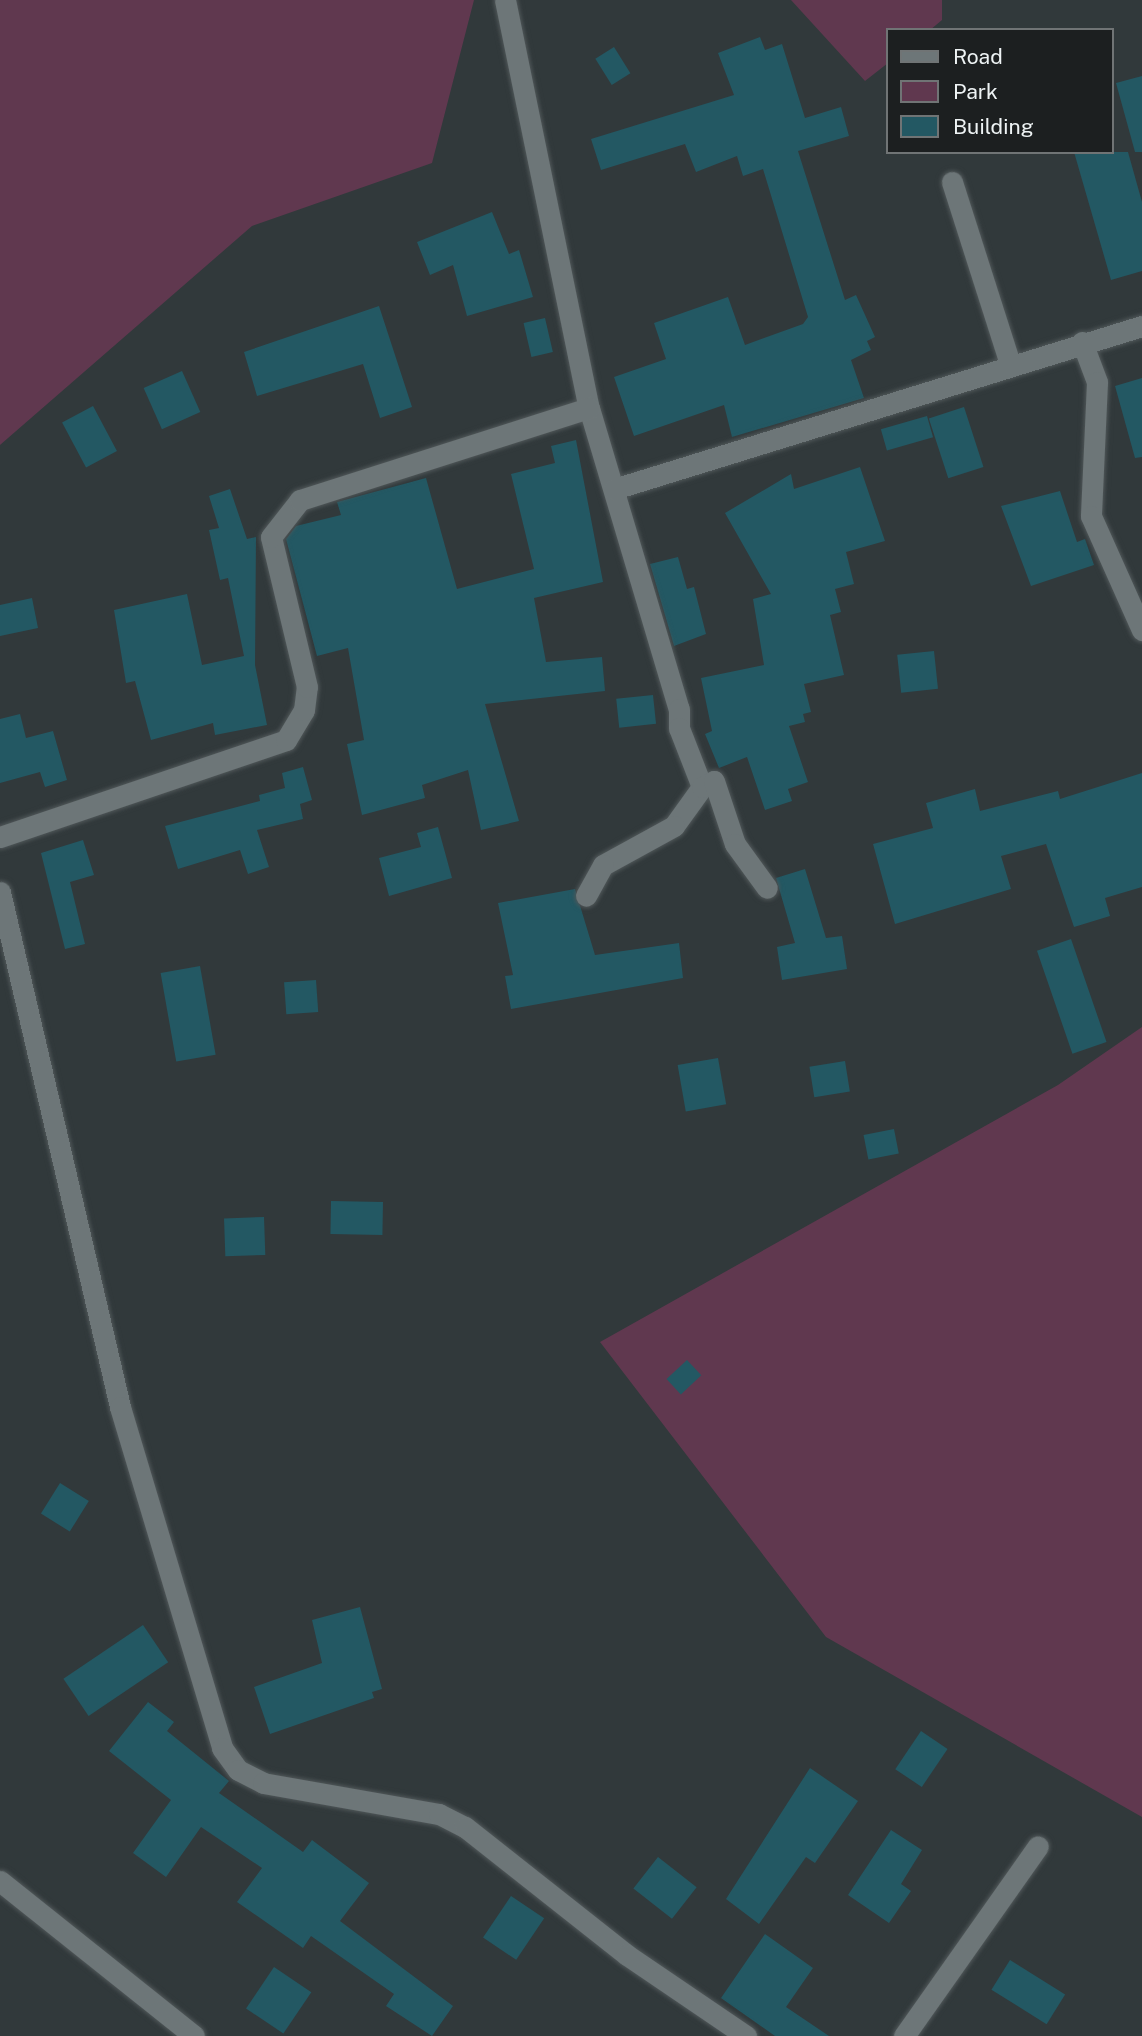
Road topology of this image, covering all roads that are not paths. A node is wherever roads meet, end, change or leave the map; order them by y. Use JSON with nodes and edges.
{"nodes":[{"id":1,"x":505,"y":0,"type":"edge"},
{"id":2,"x":951,"y":182,"type":"dead end"},
{"id":3,"x":1142,"y":326,"type":"edge"},
{"id":4,"x":1082,"y":342,"type":"junction"},
{"id":5,"x":1010,"y":364,"type":"junction"},
{"id":6,"x":589,"y":408,"type":"junction"},
{"id":7,"x":614,"y":489,"type":"junction"},
{"id":8,"x":1142,"y":630,"type":"edge"},
{"id":9,"x":702,"y":787,"type":"junction"},
{"id":10,"x":0,"y":837,"type":"edge"},
{"id":11,"x":767,"y":888,"type":"dead end"},
{"id":12,"x":0,"y":892,"type":"edge"},
{"id":13,"x":586,"y":896,"type":"dead end"},
{"id":14,"x":1038,"y":1846,"type":"dead end"},
{"id":15,"x":0,"y":1881,"type":"edge"},
{"id":16,"x":194,"y":2036,"type":"edge"},
{"id":17,"x":746,"y":2036,"type":"edge"},
{"id":18,"x":904,"y":2036,"type":"edge"}],
"edges":[{"from":1,"to":6,"type":"street"},
{"from":2,"to":5,"type":"street"},
{"from":3,"to":4,"type":"street"},
{"from":4,"to":5,"type":"street"},
{"from":4,"to":8,"type":"street"},
{"from":5,"to":7,"type":"street"},
{"from":6,"to":7,"type":"street"},
{"from":6,"to":10,"type":"street"},
{"from":7,"to":9,"type":"street"},
{"from":9,"to":11,"type":"street"},
{"from":9,"to":13,"type":"street"},
{"from":12,"to":17,"type":"street"},
{"from":14,"to":18,"type":"street"},
{"from":15,"to":16,"type":"street"}]}
